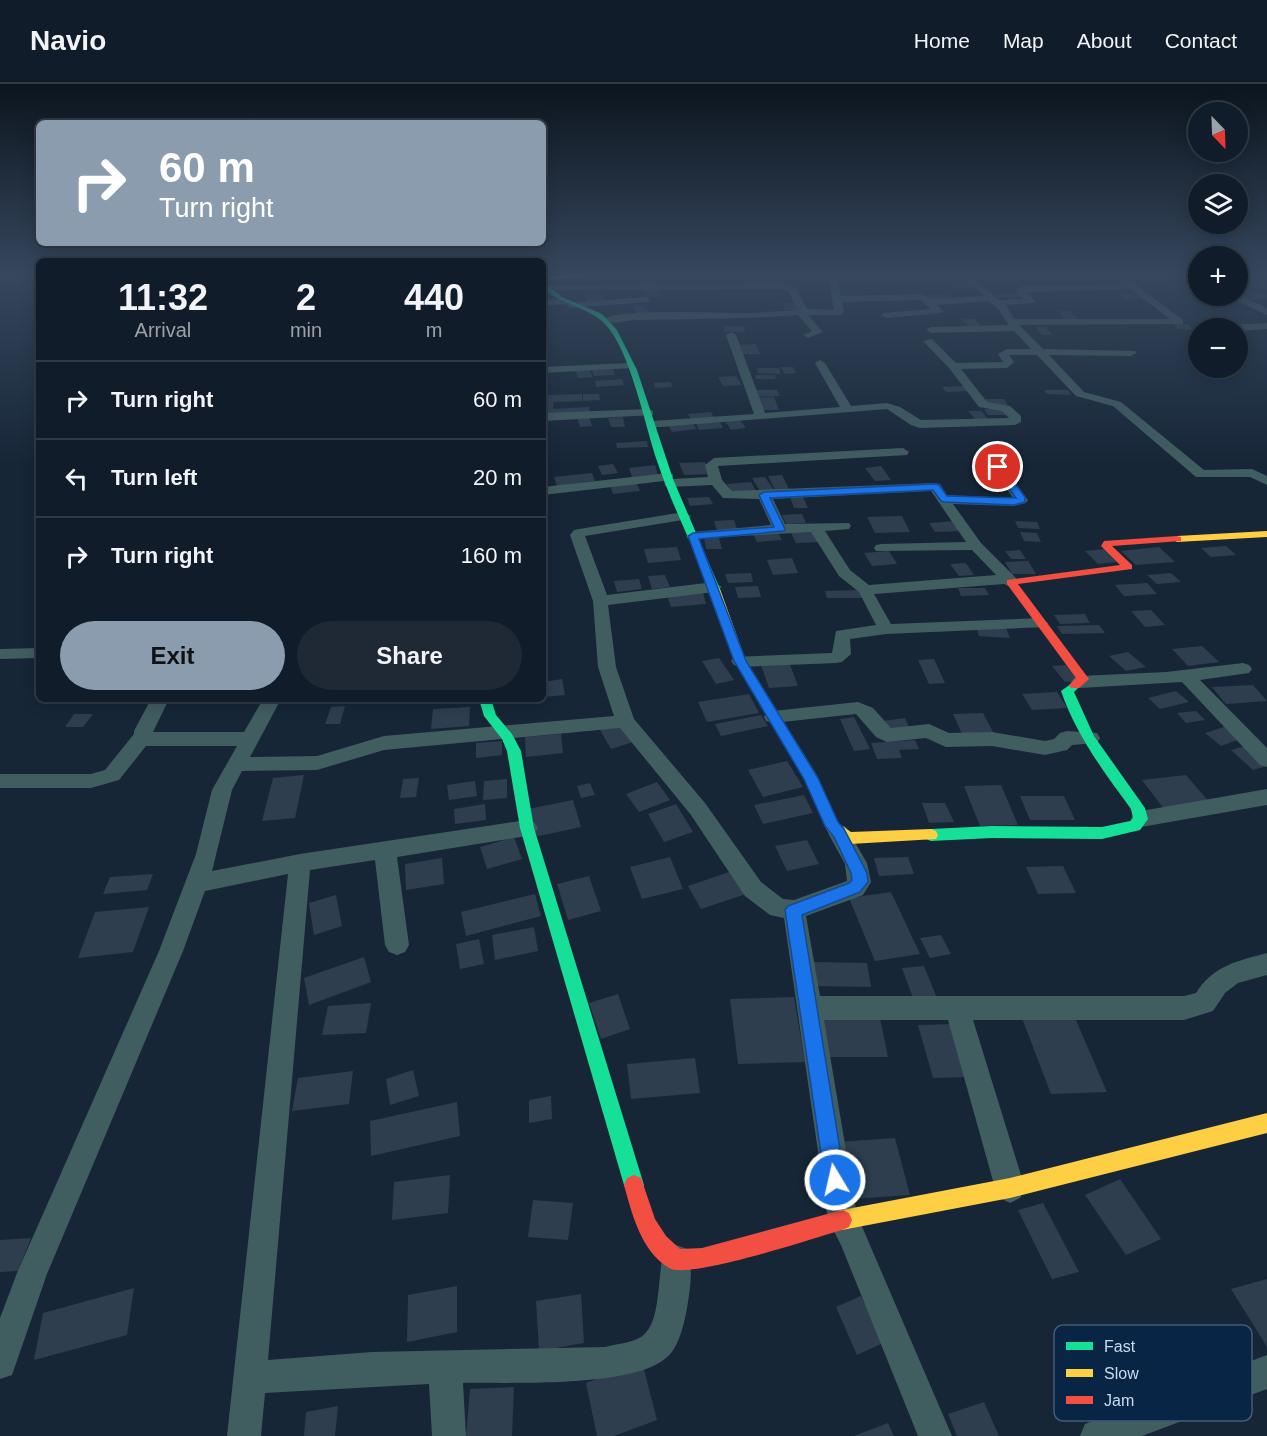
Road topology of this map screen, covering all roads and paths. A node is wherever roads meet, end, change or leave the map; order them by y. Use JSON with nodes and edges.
{"nodes":[{"id":1,"x":618,"y":339,"type":"edge"},
{"id":2,"x":733,"y":339,"type":"edge"},
{"id":3,"x":932,"y":339,"type":"edge"},
{"id":4,"x":1027,"y":339,"type":"edge"},
{"id":5,"x":1039,"y":352,"type":"junction"},
{"id":6,"x":1131,"y":353,"type":"dead end"},
{"id":7,"x":820,"y":363,"type":"dead end"},
{"id":8,"x":629,"y":366,"type":"junction"},
{"id":9,"x":953,"y":366,"type":"junction"},
{"id":10,"x":546,"y":370,"type":"edge"},
{"id":11,"x":847,"y":408,"type":"junction"},
{"id":12,"x":546,"y":417,"type":"edge"},
{"id":13,"x":761,"y":417,"type":"junction"},
{"id":14,"x":651,"y":419,"type":"junction"},
{"id":15,"x":903,"y":453,"type":"dead end"},
{"id":16,"x":998,"y":467,"type":"dead end"},
{"id":17,"x":669,"y":480,"type":"junction"},
{"id":18,"x":716,"y":481,"type":"junction"},
{"id":19,"x":1267,"y":481,"type":"edge"},
{"id":20,"x":546,"y":492,"type":"edge"},
{"id":21,"x":764,"y":495,"type":"junction"},
{"id":22,"x":944,"y":499,"type":"junction"},
{"id":23,"x":684,"y":516,"type":"junction"},
{"id":24,"x":844,"y":526,"type":"dead end"},
{"id":25,"x":816,"y":527,"type":"junction"},
{"id":26,"x":780,"y":529,"type":"junction"},
{"id":27,"x":1267,"y":534,"type":"edge"},
{"id":28,"x":693,"y":536,"type":"junction"},
{"id":29,"x":976,"y":546,"type":"junction"},
{"id":30,"x":881,"y":548,"type":"dead end"},
{"id":31,"x":1010,"y":581,"type":"junction"},
{"id":32,"x":714,"y":587,"type":"junction"},
{"id":33,"x":867,"y":591,"type":"junction"},
{"id":34,"x":601,"y":601,"type":"junction"},
{"id":35,"x":1041,"y":623,"type":"junction"},
{"id":36,"x":886,"y":630,"type":"junction"},
{"id":37,"x":36,"y":653,"type":"edge"},
{"id":38,"x":0,"y":654,"type":"edge"},
{"id":39,"x":740,"y":661,"type":"junction"},
{"id":40,"x":1243,"y":669,"type":"dead end"},
{"id":41,"x":1186,"y":676,"type":"junction"},
{"id":42,"x":1080,"y":682,"type":"junction"},
{"id":43,"x":158,"y":702,"type":"edge"},
{"id":44,"x":270,"y":702,"type":"edge"},
{"id":45,"x":486,"y":702,"type":"edge"},
{"id":46,"x":773,"y":717,"type":"junction"},
{"id":47,"x":625,"y":721,"type":"junction"},
{"id":48,"x":504,"y":734,"type":"junction"},
{"id":49,"x":143,"y":736,"type":"junction"},
{"id":50,"x":1090,"y":738,"type":"junction"},
{"id":51,"x":250,"y":740,"type":"junction"},
{"id":52,"x":1267,"y":760,"type":"edge"},
{"id":53,"x":238,"y":764,"type":"junction"},
{"id":54,"x":0,"y":781,"type":"edge"},
{"id":55,"x":1267,"y":797,"type":"edge"},
{"id":56,"x":1141,"y":819,"type":"junction"},
{"id":57,"x":527,"y":828,"type":"junction"},
{"id":58,"x":839,"y":833,"type":"junction"},
{"id":59,"x":385,"y":851,"type":"junction"},
{"id":60,"x":300,"y":863,"type":"junction"},
{"id":61,"x":197,"y":882,"type":"junction"},
{"id":62,"x":794,"y":910,"type":"junction"},
{"id":63,"x":398,"y":945,"type":"dead end"},
{"id":64,"x":1267,"y":964,"type":"edge"},
{"id":65,"x":957,"y":1007,"type":"junction"},
{"id":66,"x":808,"y":1008,"type":"junction"},
{"id":67,"x":1267,"y":1123,"type":"edge"},
{"id":68,"x":1010,"y":1188,"type":"junction"},
{"id":69,"x":843,"y":1220,"type":"junction"},
{"id":70,"x":676,"y":1260,"type":"junction"},
{"id":71,"x":0,"y":1363,"type":"edge"},
{"id":72,"x":445,"y":1367,"type":"junction"},
{"id":73,"x":1267,"y":1372,"type":"edge"},
{"id":74,"x":248,"y":1378,"type":"junction"},
{"id":75,"x":1252,"y":1378,"type":"edge"},
{"id":76,"x":1137,"y":1421,"type":"edge"},
{"id":77,"x":244,"y":1436,"type":"edge"},
{"id":78,"x":449,"y":1436,"type":"edge"},
{"id":79,"x":935,"y":1436,"type":"edge"},
{"id":80,"x":1097,"y":1436,"type":"edge"}],
"edges":[{"from":1,"to":8,"type":"street"},
{"from":2,"to":13,"type":"street"},
{"from":3,"to":9,"type":"street"},
{"from":4,"to":5,"type":"street"},
{"from":5,"to":6,"type":"street"},
{"from":5,"to":9,"type":"street"},
{"from":5,"to":19,"type":"street"},
{"from":7,"to":11,"type":"street"},
{"from":8,"to":10,"type":"street"},
{"from":8,"to":14,"type":"street"},
{"from":9,"to":11,"type":"street"},
{"from":11,"to":13,"type":"street"},
{"from":12,"to":14,"type":"street"},
{"from":13,"to":14,"type":"street"},
{"from":14,"to":17,"type":"street"},
{"from":15,"to":18,"type":"street"},
{"from":16,"to":22,"type":"street"},
{"from":17,"to":18,"type":"street"},
{"from":17,"to":20,"type":"street"},
{"from":17,"to":23,"type":"street"},
{"from":18,"to":21,"type":"street"},
{"from":21,"to":22,"type":"street"},
{"from":21,"to":26,"type":"street"},
{"from":22,"to":29,"type":"street"},
{"from":23,"to":28,"type":"street"},
{"from":23,"to":34,"type":"street"},
{"from":24,"to":25,"type":"street"},
{"from":25,"to":26,"type":"street"},
{"from":25,"to":33,"type":"street"},
{"from":26,"to":28,"type":"street"},
{"from":27,"to":31,"type":"street"},
{"from":28,"to":32,"type":"street"},
{"from":29,"to":30,"type":"street"},
{"from":29,"to":31,"type":"street"},
{"from":31,"to":33,"type":"street"},
{"from":31,"to":35,"type":"street"},
{"from":32,"to":34,"type":"street"},
{"from":32,"to":39,"type":"street"},
{"from":33,"to":36,"type":"street"},
{"from":34,"to":47,"type":"street"},
{"from":35,"to":36,"type":"street"},
{"from":35,"to":42,"type":"street"},
{"from":36,"to":39,"type":"street"},
{"from":37,"to":38,"type":"street"},
{"from":39,"to":46,"type":"street"},
{"from":40,"to":41,"type":"street"},
{"from":41,"to":42,"type":"street"},
{"from":41,"to":52,"type":"street"},
{"from":42,"to":50,"type":"street"},
{"from":43,"to":49,"type":"street"},
{"from":44,"to":51,"type":"street"},
{"from":45,"to":48,"type":"street"},
{"from":46,"to":50,"type":"street"},
{"from":46,"to":58,"type":"street"},
{"from":47,"to":48,"type":"street"},
{"from":47,"to":62,"type":"street"},
{"from":48,"to":53,"type":"street"},
{"from":48,"to":57,"type":"street"},
{"from":49,"to":51,"type":"street"},
{"from":49,"to":54,"type":"street"},
{"from":50,"to":56,"type":"street"},
{"from":51,"to":53,"type":"street"},
{"from":53,"to":61,"type":"street"},
{"from":55,"to":56,"type":"street"},
{"from":56,"to":58,"type":"street"},
{"from":57,"to":59,"type":"street"},
{"from":57,"to":70,"type":"street"},
{"from":58,"to":62,"type":"street"},
{"from":59,"to":60,"type":"street"},
{"from":59,"to":63,"type":"street"},
{"from":60,"to":61,"type":"street"},
{"from":60,"to":74,"type":"street"},
{"from":61,"to":71,"type":"street"},
{"from":62,"to":66,"type":"street"},
{"from":64,"to":65,"type":"street"},
{"from":65,"to":66,"type":"street"},
{"from":65,"to":68,"type":"street"},
{"from":66,"to":69,"type":"street"},
{"from":67,"to":68,"type":"street"},
{"from":68,"to":69,"type":"street"},
{"from":69,"to":70,"type":"street"},
{"from":69,"to":79,"type":"street"},
{"from":70,"to":72,"type":"street"},
{"from":72,"to":74,"type":"street"},
{"from":72,"to":78,"type":"street"},
{"from":73,"to":75,"type":"street"},
{"from":74,"to":77,"type":"street"},
{"from":76,"to":80,"type":"street"}]}
